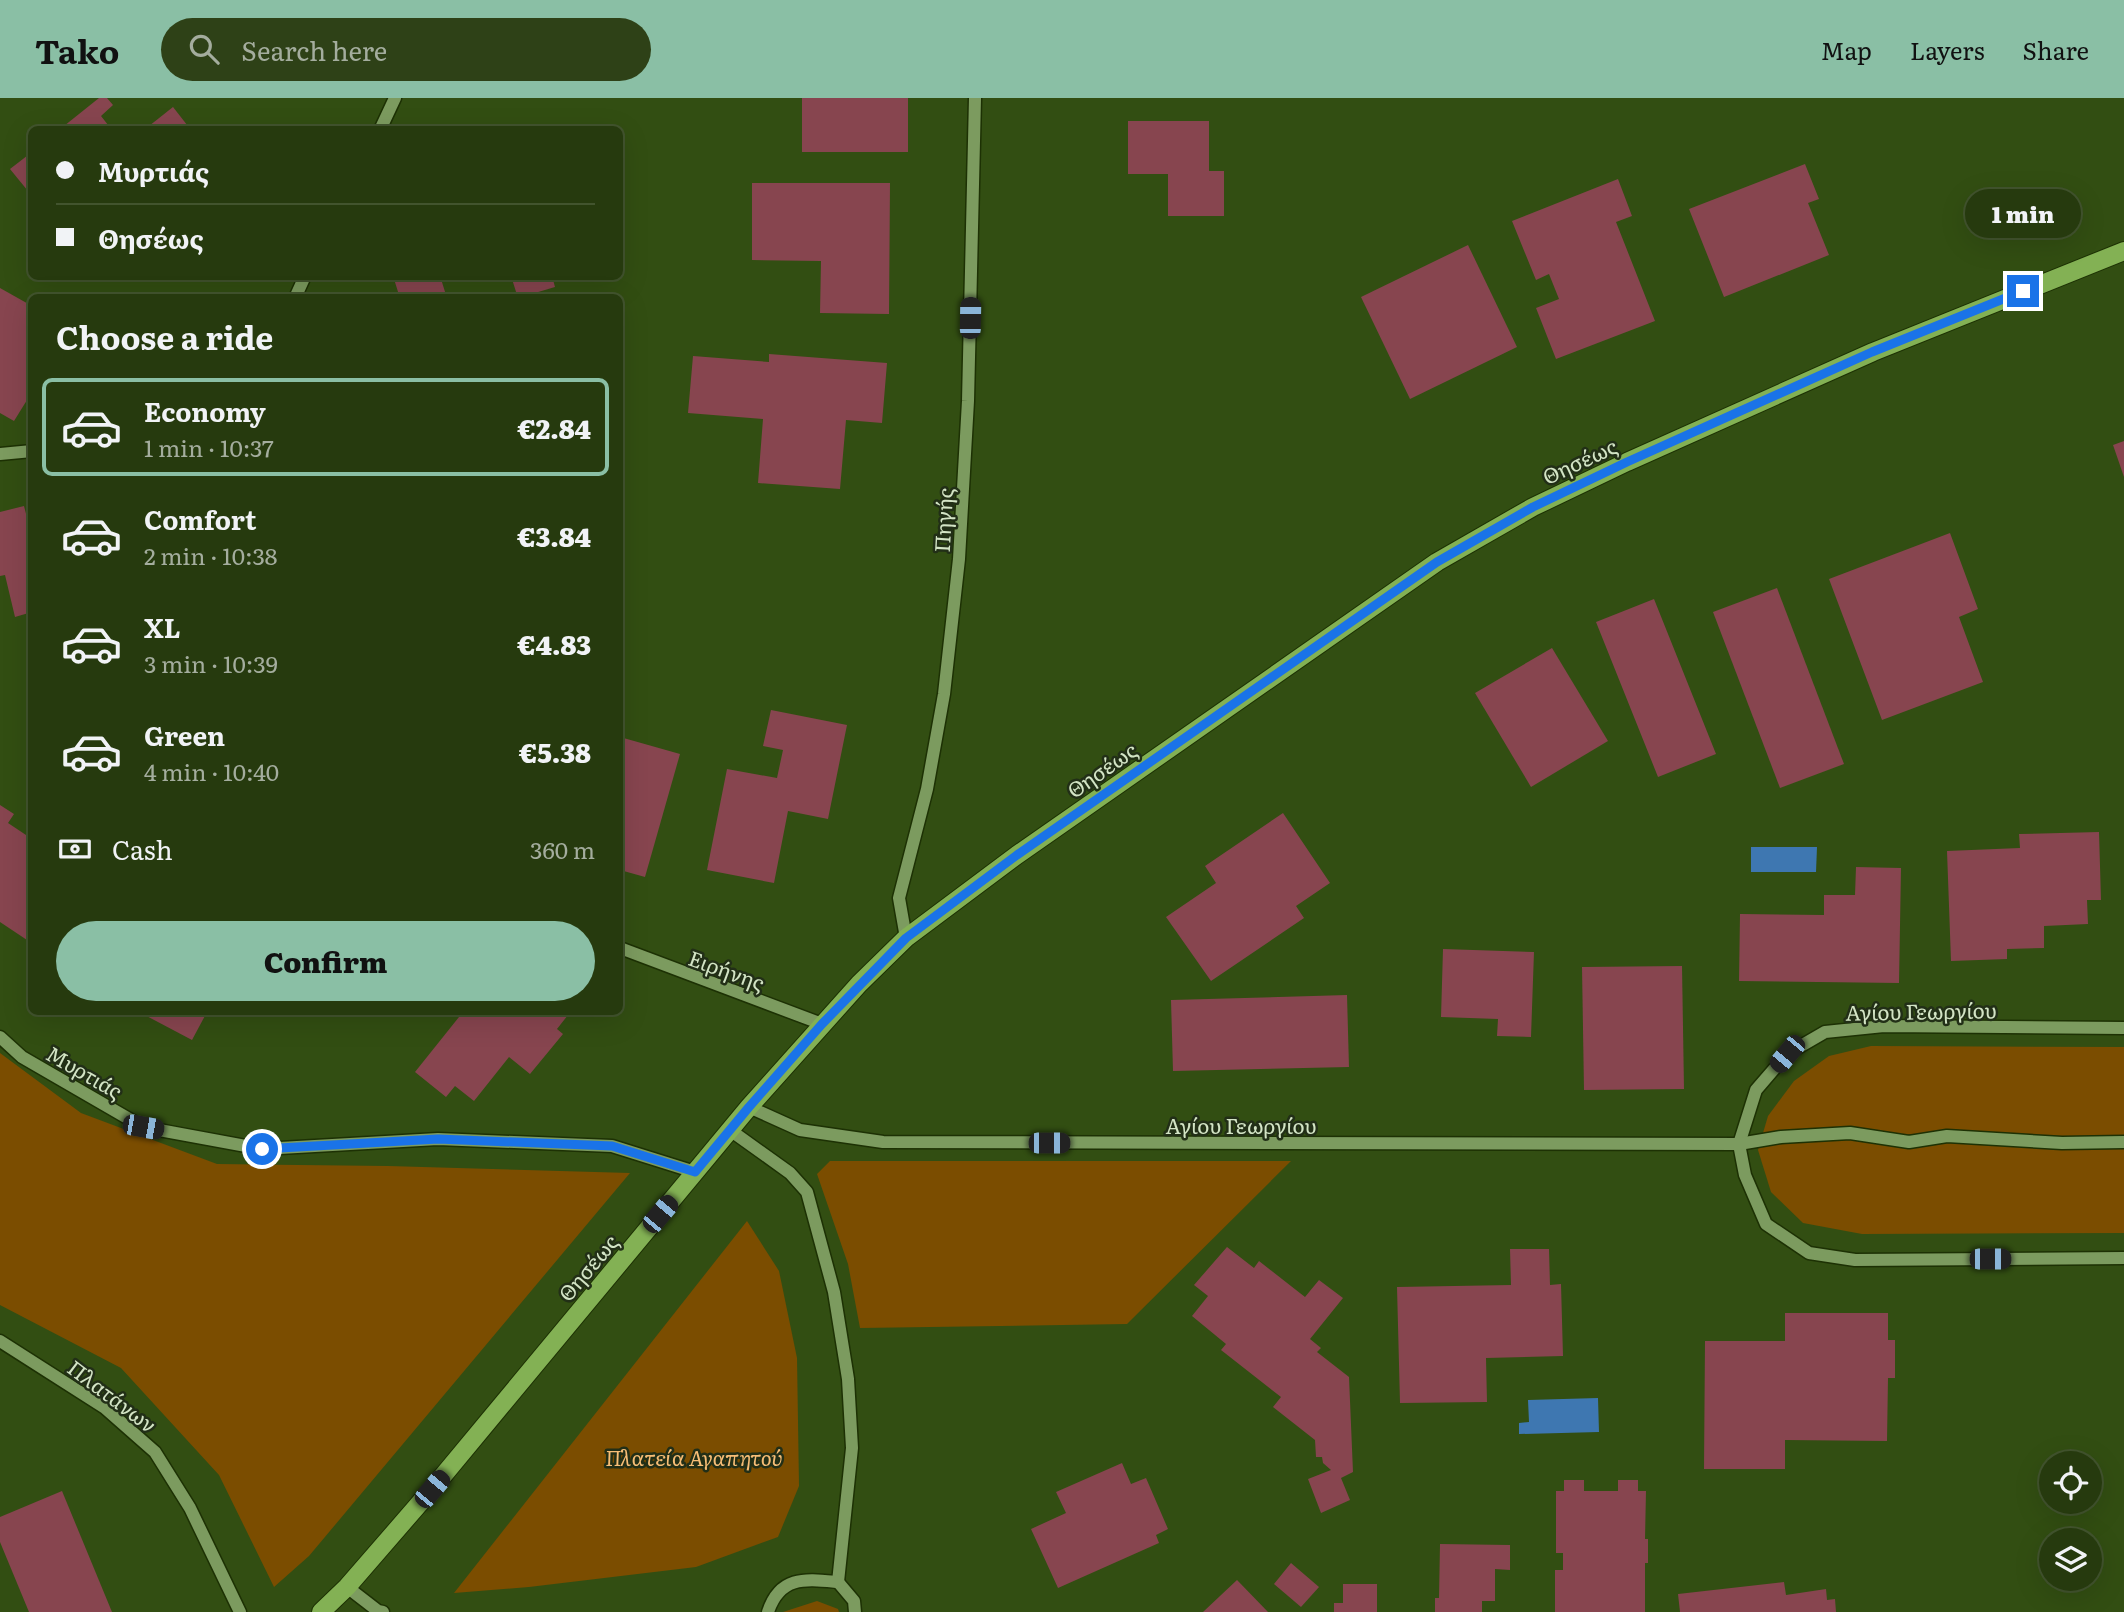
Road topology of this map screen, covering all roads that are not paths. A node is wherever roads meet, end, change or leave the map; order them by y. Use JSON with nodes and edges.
{"nodes":[{"id":1,"x":396,"y":98,"type":"edge"},
{"id":2,"x":975,"y":98,"type":"edge"},
{"id":3,"x":382,"y":126,"type":"edge"},
{"id":4,"x":2124,"y":251,"type":"edge"},
{"id":5,"x":28,"y":452,"type":"edge"},
{"id":6,"x":0,"y":454,"type":"edge"},
{"id":7,"x":906,"y":938,"type":"junction"},
{"id":8,"x":623,"y":949,"type":"edge"},
{"id":9,"x":822,"y":1024,"type":"junction"},
{"id":10,"x":2124,"y":1028,"type":"edge"},
{"id":11,"x":0,"y":1038,"type":"edge"},
{"id":12,"x":749,"y":1107,"type":"junction"},
{"id":13,"x":730,"y":1129,"type":"junction"},
{"id":14,"x":2124,"y":1142,"type":"edge"},
{"id":15,"x":1739,"y":1144,"type":"junction"},
{"id":16,"x":695,"y":1172,"type":"junction"},
{"id":17,"x":2124,"y":1258,"type":"edge"},
{"id":18,"x":0,"y":1341,"type":"edge"},
{"id":19,"x":838,"y":1582,"type":"junction"},
{"id":20,"x":347,"y":1587,"type":"junction"},
{"id":21,"x":240,"y":1612,"type":"edge"},
{"id":22,"x":321,"y":1612,"type":"edge"},
{"id":23,"x":383,"y":1612,"type":"edge"},
{"id":24,"x":768,"y":1612,"type":"edge"},
{"id":25,"x":855,"y":1612,"type":"edge"}],
"edges":[{"from":1,"to":3,"type":"street"},
{"from":2,"to":7,"type":"street","name":"Πηγής"},
{"from":4,"to":7,"type":"main road","name":"Θησέως"},
{"from":5,"to":6,"type":"street"},
{"from":7,"to":9,"type":"main road","name":"Θησέως"},
{"from":8,"to":9,"type":"street","name":"Ειρήνης"},
{"from":9,"to":12,"type":"main road","name":"Θησέως"},
{"from":10,"to":15,"type":"street","name":"Αγίου Γεωργίου"},
{"from":11,"to":16,"type":"street","name":"Μυρτιάς"},
{"from":12,"to":13,"type":"main road","name":"Θησέως"},
{"from":12,"to":15,"type":"street","name":"Αγίου Γεωργίου"},
{"from":13,"to":16,"type":"main road","name":"Θησέως"},
{"from":13,"to":19,"type":"street"},
{"from":14,"to":15,"type":"street"},
{"from":15,"to":17,"type":"street","name":"Αγίου Γεωργίου"},
{"from":16,"to":20,"type":"main road","name":"Θησέως"},
{"from":18,"to":21,"type":"street","name":"Πλατάνων"},
{"from":19,"to":24,"type":"street"},
{"from":19,"to":25,"type":"street"},
{"from":20,"to":22,"type":"main road","name":"Θησέως"},
{"from":20,"to":23,"type":"street"}]}
